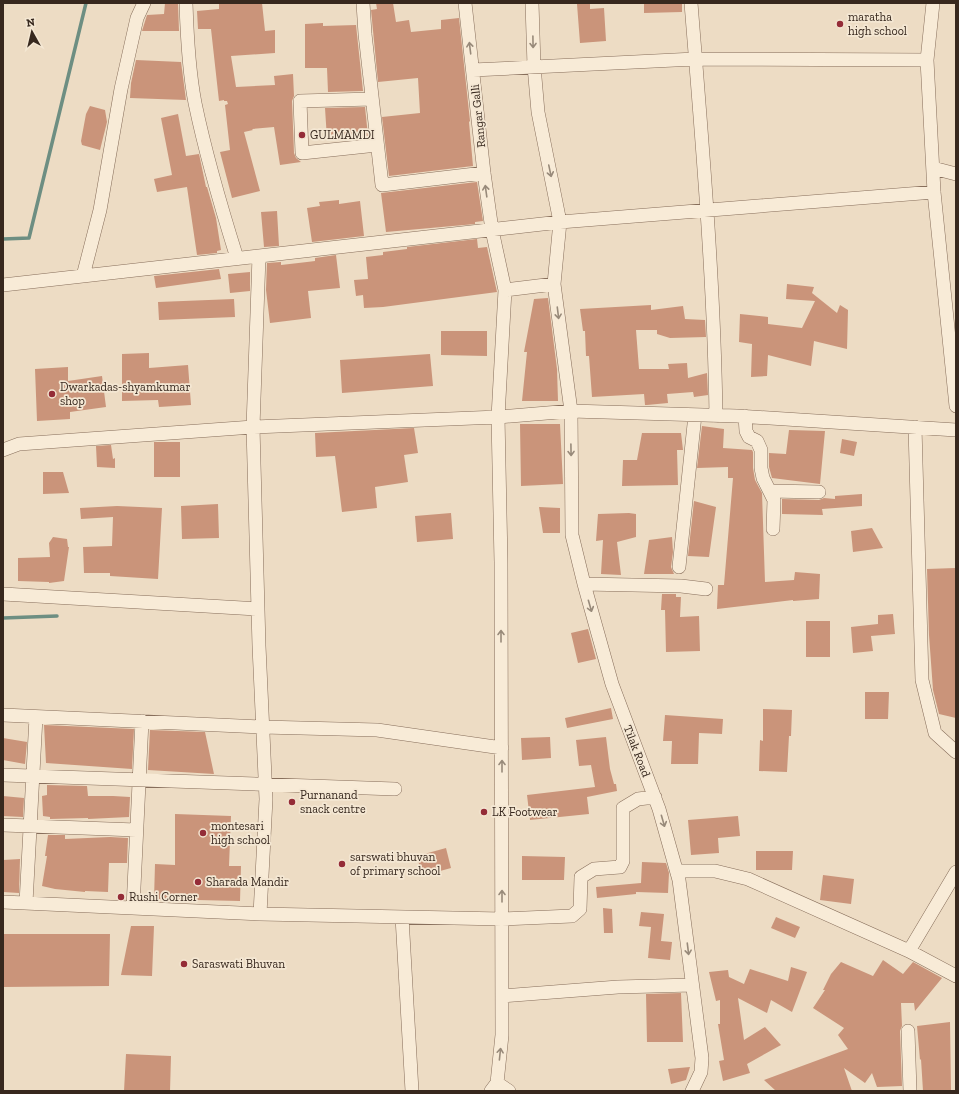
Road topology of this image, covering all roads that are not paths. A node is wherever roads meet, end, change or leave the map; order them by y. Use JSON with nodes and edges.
{"nodes":[{"id":1,"x":144,"y":3,"type":"edge"},
{"id":2,"x":186,"y":3,"type":"edge"},
{"id":3,"x":363,"y":3,"type":"edge"},
{"id":4,"x":465,"y":3,"type":"edge"},
{"id":5,"x":532,"y":3,"type":"edge"},
{"id":6,"x":691,"y":3,"type":"edge"},
{"id":7,"x":933,"y":3,"type":"edge"},
{"id":8,"x":695,"y":59,"type":"junction"},
{"id":9,"x":927,"y":60,"type":"junction"},
{"id":10,"x":534,"y":66,"type":"junction"},
{"id":11,"x":473,"y":70,"type":"junction"},
{"id":12,"x":372,"y":100,"type":"junction"},
{"id":13,"x":377,"y":144,"type":"junction"},
{"id":14,"x":933,"y":168,"type":"junction"},
{"id":15,"x":484,"y":173,"type":"junction"},
{"id":16,"x":956,"y":174,"type":"edge"},
{"id":17,"x":934,"y":192,"type":"junction"},
{"id":18,"x":707,"y":210,"type":"junction"},
{"id":19,"x":560,"y":222,"type":"junction"},
{"id":20,"x":492,"y":230,"type":"junction"},
{"id":21,"x":259,"y":256,"type":"junction"},
{"id":22,"x":237,"y":258,"type":"junction"},
{"id":23,"x":83,"y":276,"type":"junction"},
{"id":24,"x":3,"y":284,"type":"edge"},
{"id":25,"x":554,"y":284,"type":"junction"},
{"id":26,"x":505,"y":290,"type":"junction"},
{"id":27,"x":956,"y":406,"type":"edge"},
{"id":28,"x":571,"y":411,"type":"junction"},
{"id":29,"x":695,"y":415,"type":"junction"},
{"id":30,"x":716,"y":416,"type":"junction"},
{"id":31,"x":745,"y":416,"type":"junction"},
{"id":32,"x":498,"y":417,"type":"junction"},
{"id":33,"x":253,"y":427,"type":"junction"},
{"id":34,"x":915,"y":427,"type":"junction"},
{"id":35,"x":956,"y":430,"type":"edge"},
{"id":36,"x":3,"y":438,"type":"edge"},
{"id":37,"x":19,"y":444,"type":"junction"},
{"id":38,"x":3,"y":450,"type":"edge"},
{"id":39,"x":770,"y":491,"type":"junction"},
{"id":40,"x":819,"y":492,"type":"dead end"},
{"id":41,"x":773,"y":529,"type":"dead end"},
{"id":42,"x":679,"y":567,"type":"dead end"},
{"id":43,"x":584,"y":584,"type":"junction"},
{"id":44,"x":706,"y":589,"type":"dead end"},
{"id":45,"x":3,"y":594,"type":"edge"},
{"id":46,"x":258,"y":609,"type":"junction"},
{"id":47,"x":3,"y":715,"type":"edge"},
{"id":48,"x":36,"y":717,"type":"junction"},
{"id":49,"x":142,"y":721,"type":"junction"},
{"id":50,"x":263,"y":727,"type":"junction"},
{"id":51,"x":502,"y":748,"type":"junction"},
{"id":52,"x":956,"y":752,"type":"edge"},
{"id":53,"x":3,"y":775,"type":"edge"},
{"id":54,"x":33,"y":776,"type":"junction"},
{"id":55,"x":138,"y":780,"type":"junction"},
{"id":56,"x":266,"y":785,"type":"junction"},
{"id":57,"x":395,"y":789,"type":"dead end"},
{"id":58,"x":655,"y":797,"type":"junction"},
{"id":59,"x":3,"y":826,"type":"edge"},
{"id":60,"x":30,"y":826,"type":"junction"},
{"id":61,"x":136,"y":830,"type":"junction"},
{"id":62,"x":677,"y":871,"type":"junction"},
{"id":63,"x":956,"y":872,"type":"edge"},
{"id":64,"x":3,"y":902,"type":"edge"},
{"id":65,"x":26,"y":903,"type":"junction"},
{"id":66,"x":132,"y":908,"type":"junction"},
{"id":67,"x":260,"y":914,"type":"junction"},
{"id":68,"x":402,"y":917,"type":"junction"},
{"id":69,"x":502,"y":920,"type":"junction"},
{"id":70,"x":909,"y":951,"type":"junction"},
{"id":71,"x":956,"y":976,"type":"edge"},
{"id":72,"x":692,"y":985,"type":"junction"},
{"id":73,"x":502,"y":996,"type":"junction"},
{"id":74,"x":908,"y":1031,"type":"dead end"},
{"id":75,"x":494,"y":1087,"type":"edge"},
{"id":76,"x":412,"y":1091,"type":"edge"},
{"id":77,"x":509,"y":1091,"type":"edge"},
{"id":78,"x":692,"y":1091,"type":"edge"},
{"id":79,"x":910,"y":1091,"type":"edge"}],
"edges":[{"from":1,"to":23,"type":"street"},
{"from":2,"to":22,"type":"street"},
{"from":3,"to":12,"type":"street"},
{"from":11,"to":4,"type":"street","name":"Rangar Galli","one_way":true},
{"from":5,"to":10,"type":"street","name":"Tilak Road","one_way":true},
{"from":6,"to":8,"type":"street"},
{"from":7,"to":9,"type":"street"},
{"from":8,"to":9,"type":"street"},
{"from":8,"to":10,"type":"street"},
{"from":8,"to":18,"type":"street"},
{"from":9,"to":14,"type":"street"},
{"from":10,"to":11,"type":"street"},
{"from":10,"to":19,"type":"street","name":"Tilak Road","one_way":true},
{"from":11,"to":15,"type":"street","name":"Rangar Galli"},
{"from":12,"to":13,"type":"street"},
{"from":12,"to":13,"type":"street"},
{"from":13,"to":15,"type":"street"},
{"from":14,"to":16,"type":"street"},
{"from":14,"to":17,"type":"street"},
{"from":20,"to":15,"type":"street","name":"Rangar Galli","one_way":true},
{"from":17,"to":18,"type":"street"},
{"from":17,"to":27,"type":"street"},
{"from":18,"to":19,"type":"street"},
{"from":18,"to":30,"type":"street"},
{"from":19,"to":20,"type":"street"},
{"from":19,"to":25,"type":"street","name":"Tilak Road"},
{"from":20,"to":21,"type":"street"},
{"from":20,"to":26,"type":"street","name":"Rangar Galli"},
{"from":21,"to":22,"type":"street"},
{"from":21,"to":33,"type":"street"},
{"from":22,"to":23,"type":"street"},
{"from":23,"to":24,"type":"street"},
{"from":25,"to":26,"type":"street"},
{"from":25,"to":28,"type":"street","name":"Tilak Road","one_way":true},
{"from":26,"to":32,"type":"street","name":"Rangar Galli"},
{"from":28,"to":29,"type":"street"},
{"from":28,"to":32,"type":"street"},
{"from":28,"to":43,"type":"street","name":"Tilak Road","one_way":true},
{"from":29,"to":30,"type":"street"},
{"from":29,"to":42,"type":"street"},
{"from":30,"to":31,"type":"street"},
{"from":31,"to":34,"type":"street"},
{"from":31,"to":39,"type":"street"},
{"from":32,"to":33,"type":"street"},
{"from":51,"to":32,"type":"street","name":"Rangar Galli","one_way":true},
{"from":33,"to":37,"type":"street"},
{"from":33,"to":46,"type":"street"},
{"from":34,"to":35,"type":"street"},
{"from":34,"to":52,"type":"street"},
{"from":36,"to":37,"type":"street"},
{"from":37,"to":38,"type":"street"},
{"from":39,"to":40,"type":"street"},
{"from":39,"to":41,"type":"street"},
{"from":43,"to":44,"type":"street"},
{"from":43,"to":58,"type":"street","name":"Tilak Road","one_way":true},
{"from":45,"to":46,"type":"street"},
{"from":46,"to":50,"type":"street"},
{"from":47,"to":48,"type":"street"},
{"from":48,"to":49,"type":"street"},
{"from":48,"to":54,"type":"street"},
{"from":49,"to":50,"type":"street"},
{"from":49,"to":55,"type":"street"},
{"from":50,"to":51,"type":"street"},
{"from":50,"to":56,"type":"street"},
{"from":69,"to":51,"type":"street","name":"Rangar Galli","one_way":true},
{"from":53,"to":54,"type":"street"},
{"from":54,"to":55,"type":"street"},
{"from":54,"to":60,"type":"street"},
{"from":55,"to":56,"type":"street"},
{"from":55,"to":61,"type":"street"},
{"from":56,"to":57,"type":"street"},
{"from":56,"to":67,"type":"street"},
{"from":58,"to":62,"type":"street","name":"Tilak Road","one_way":true},
{"from":58,"to":69,"type":"street"},
{"from":59,"to":60,"type":"street"},
{"from":60,"to":61,"type":"street"},
{"from":60,"to":65,"type":"street"},
{"from":61,"to":66,"type":"street"},
{"from":62,"to":70,"type":"street"},
{"from":62,"to":72,"type":"street","name":"Tilak Road","one_way":true},
{"from":63,"to":70,"type":"street"},
{"from":64,"to":65,"type":"street"},
{"from":65,"to":66,"type":"street"},
{"from":66,"to":67,"type":"street"},
{"from":67,"to":68,"type":"street"},
{"from":68,"to":69,"type":"street"},
{"from":68,"to":76,"type":"street"},
{"from":69,"to":73,"type":"street","name":"Rangar Galli"},
{"from":70,"to":71,"type":"street"},
{"from":72,"to":73,"type":"street"},
{"from":72,"to":78,"type":"street","name":"Tilak Road"},
{"from":75,"to":73,"type":"street","name":"Rangar Galli","one_way":true},
{"from":74,"to":79,"type":"street"},
{"from":75,"to":77,"type":"street"}]}
